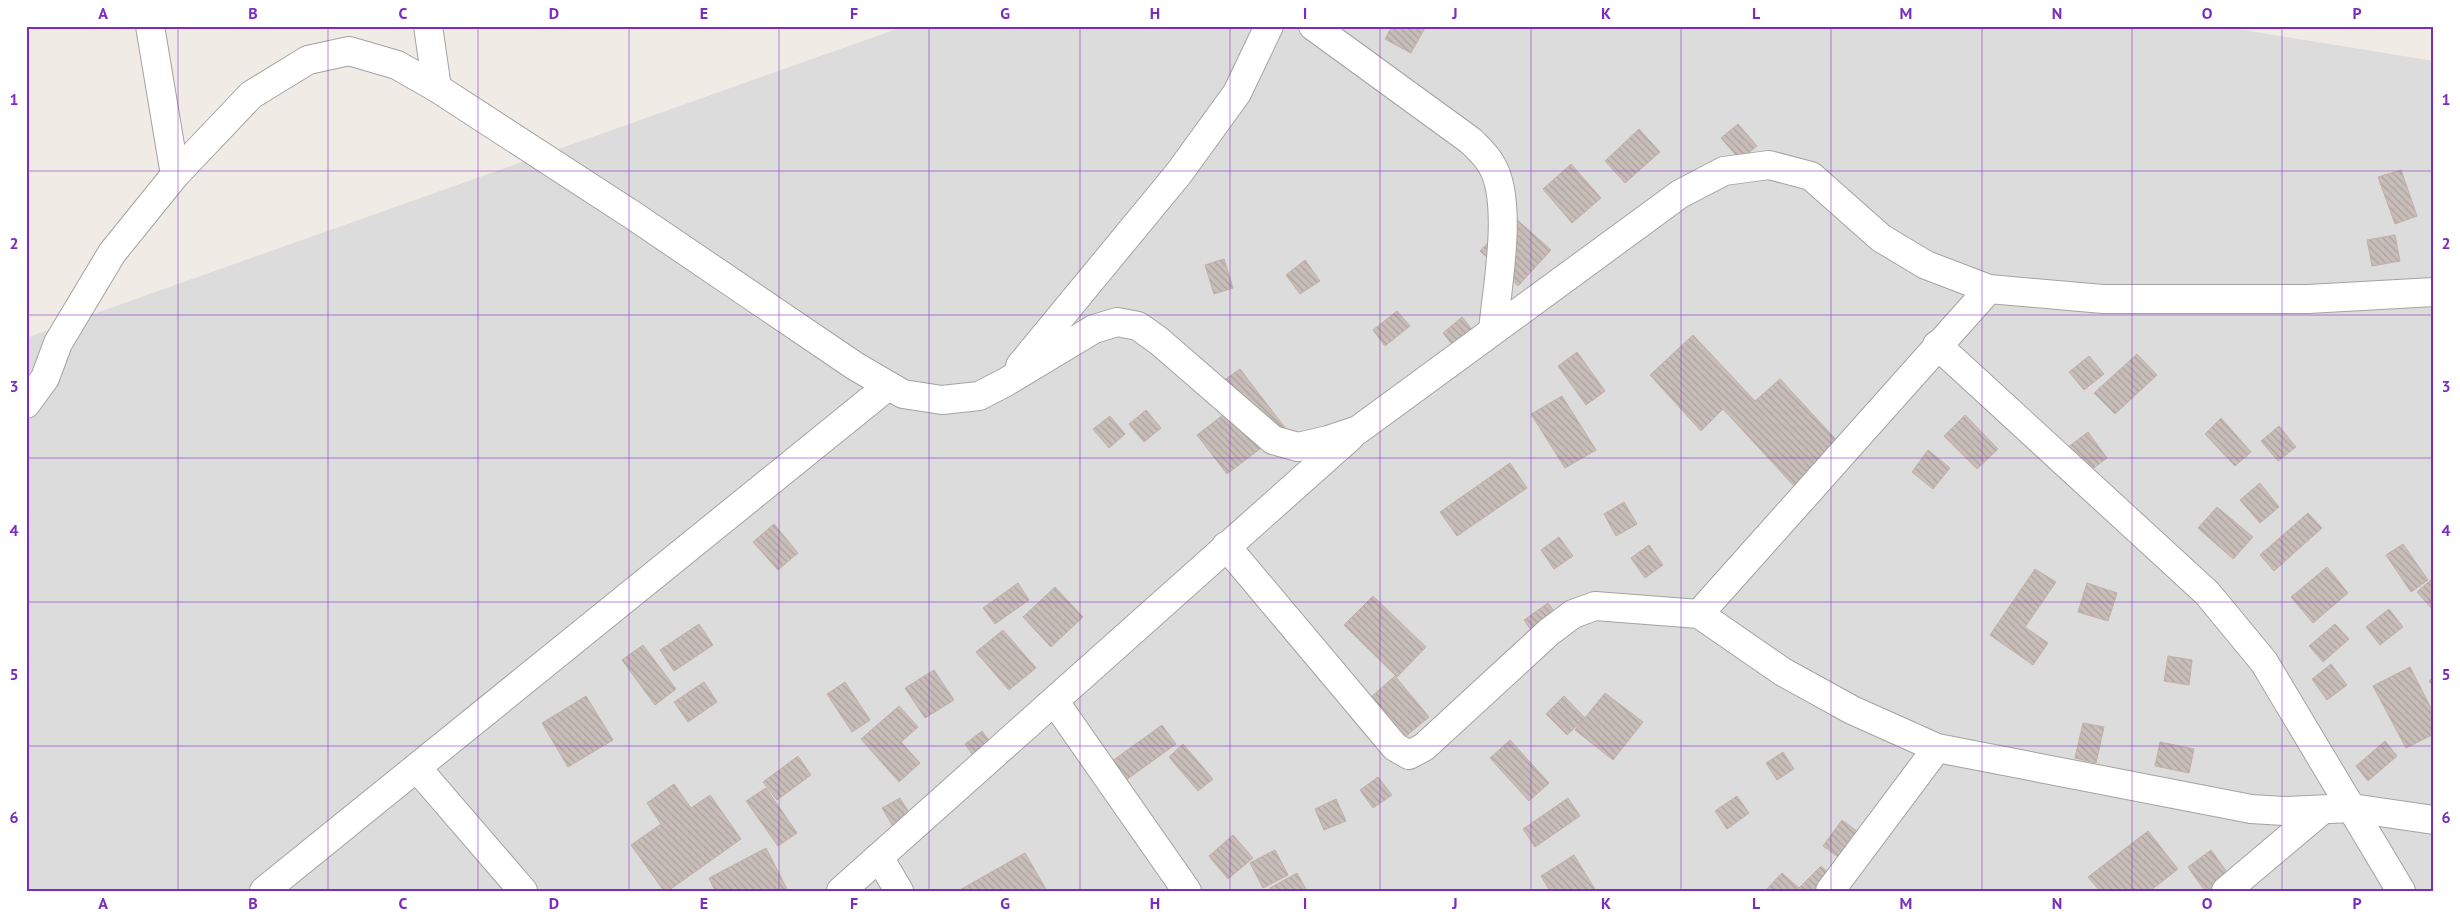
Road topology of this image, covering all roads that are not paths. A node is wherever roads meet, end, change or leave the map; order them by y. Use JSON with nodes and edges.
{"nodes":[{"id":1,"x":150,"y":26,"type":"edge"},
{"id":2,"x":428,"y":26,"type":"edge"},
{"id":3,"x":1269,"y":26,"type":"edge"},
{"id":4,"x":1313,"y":26,"type":"edge"},
{"id":5,"x":437,"y":88,"type":"junction"},
{"id":6,"x":175,"y":175,"type":"junction"},
{"id":7,"x":1989,"y":289,"type":"junction"},
{"id":8,"x":2434,"y":292,"type":"edge"},
{"id":9,"x":1493,"y":330,"type":"junction"},
{"id":10,"x":1937,"y":345,"type":"junction"},
{"id":11,"x":1006,"y":382,"type":"junction"},
{"id":12,"x":888,"y":386,"type":"junction"},
{"id":13,"x":26,"y":404,"type":"edge"},
{"id":14,"x":1358,"y":430,"type":"junction"},
{"id":15,"x":1226,"y":546,"type":"junction"},
{"id":16,"x":1700,"y":614,"type":"junction"},
{"id":17,"x":1055,"y":702,"type":"junction"},
{"id":18,"x":1937,"y":748,"type":"junction"},
{"id":19,"x":417,"y":768,"type":"junction"},
{"id":20,"x":2352,"y":808,"type":"junction"},
{"id":21,"x":2322,"y":810,"type":"junction"},
{"id":22,"x":2434,"y":820,"type":"edge"},
{"id":23,"x":879,"y":857,"type":"junction"},
{"id":24,"x":264,"y":891,"type":"edge"},
{"id":25,"x":523,"y":891,"type":"edge"},
{"id":26,"x":841,"y":891,"type":"edge"},
{"id":27,"x":899,"y":891,"type":"edge"},
{"id":28,"x":1186,"y":891,"type":"edge"},
{"id":29,"x":1830,"y":891,"type":"edge"},
{"id":30,"x":2226,"y":891,"type":"edge"},
{"id":31,"x":2401,"y":891,"type":"edge"}],
"edges":[{"from":1,"to":6,"type":"street"},
{"from":2,"to":5,"type":"street"},
{"from":3,"to":11,"type":"street"},
{"from":4,"to":9,"type":"street"},
{"from":5,"to":6,"type":"street"},
{"from":5,"to":12,"type":"street"},
{"from":6,"to":13,"type":"street"},
{"from":7,"to":8,"type":"street"},
{"from":7,"to":9,"type":"street"},
{"from":7,"to":10,"type":"street"},
{"from":9,"to":14,"type":"street"},
{"from":10,"to":16,"type":"street"},
{"from":10,"to":20,"type":"street"},
{"from":11,"to":12,"type":"street"},
{"from":11,"to":14,"type":"street"},
{"from":12,"to":19,"type":"street"},
{"from":14,"to":15,"type":"street"},
{"from":15,"to":16,"type":"street"},
{"from":15,"to":17,"type":"street"},
{"from":16,"to":18,"type":"street"},
{"from":17,"to":23,"type":"street"},
{"from":17,"to":28,"type":"street"},
{"from":18,"to":21,"type":"street"},
{"from":18,"to":29,"type":"street"},
{"from":19,"to":24,"type":"street"},
{"from":19,"to":25,"type":"street"},
{"from":20,"to":21,"type":"street"},
{"from":20,"to":22,"type":"street"},
{"from":20,"to":31,"type":"street"},
{"from":21,"to":30,"type":"street"},
{"from":23,"to":26,"type":"street"},
{"from":23,"to":27,"type":"street"}]}
